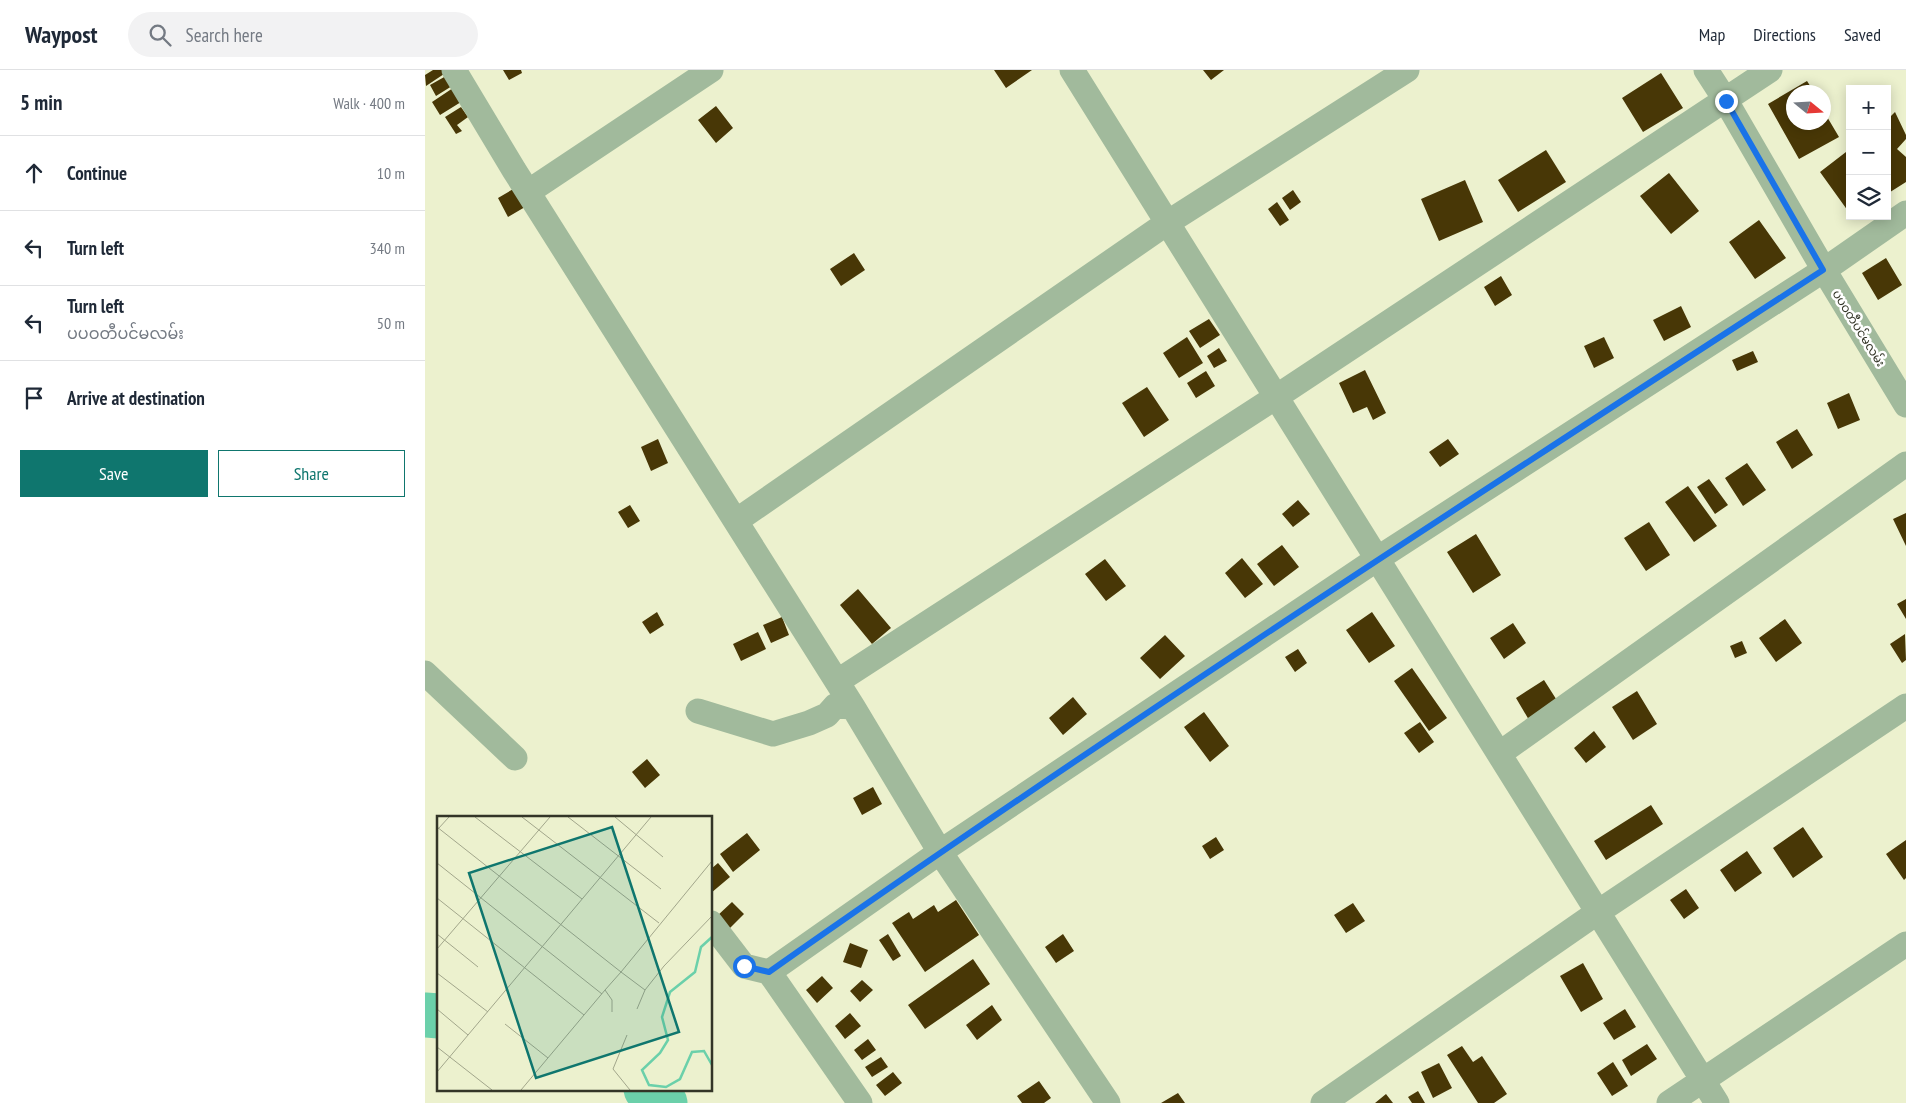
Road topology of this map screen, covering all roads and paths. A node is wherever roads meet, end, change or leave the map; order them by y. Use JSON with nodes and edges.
{"nodes":[{"id":1,"x":454,"y":70,"type":"edge"},
{"id":2,"x":711,"y":70,"type":"edge"},
{"id":3,"x":1072,"y":70,"type":"edge"},
{"id":4,"x":1407,"y":70,"type":"edge"},
{"id":5,"x":1706,"y":70,"type":"edge"},
{"id":6,"x":1770,"y":70,"type":"edge"},
{"id":7,"x":1726,"y":101,"type":"junction"},
{"id":8,"x":529,"y":192,"type":"junction"},
{"id":9,"x":1906,"y":213,"type":"edge"},
{"id":10,"x":1167,"y":222,"type":"junction"},
{"id":11,"x":1823,"y":270,"type":"junction"},
{"id":12,"x":1276,"y":397,"type":"junction"},
{"id":13,"x":1906,"y":405,"type":"edge"},
{"id":14,"x":1906,"y":464,"type":"edge"},
{"id":15,"x":736,"y":521,"type":"junction"},
{"id":16,"x":1377,"y":559,"type":"junction"},
{"id":17,"x":425,"y":673,"type":"edge"},
{"id":18,"x":837,"y":681,"type":"junction"},
{"id":19,"x":1906,"y":706,"type":"edge"},
{"id":20,"x":853,"y":707,"type":"junction"},
{"id":21,"x":698,"y":711,"type":"dead end"},
{"id":22,"x":1499,"y":754,"type":"junction"},
{"id":23,"x":515,"y":758,"type":"dead end"},
{"id":24,"x":940,"y":852,"type":"junction"},
{"id":25,"x":1597,"y":912,"type":"junction"},
{"id":26,"x":713,"y":926,"type":"edge"},
{"id":27,"x":1906,"y":944,"type":"edge"},
{"id":28,"x":769,"y":972,"type":"junction"},
{"id":29,"x":1703,"y":1080,"type":"junction"},
{"id":30,"x":860,"y":1103,"type":"edge"},
{"id":31,"x":1109,"y":1103,"type":"edge"},
{"id":32,"x":1323,"y":1103,"type":"edge"},
{"id":33,"x":1669,"y":1103,"type":"edge"},
{"id":34,"x":1717,"y":1103,"type":"edge"}],
"edges":[{"from":1,"to":8,"type":"street"},
{"from":2,"to":8,"type":"street"},
{"from":3,"to":10,"type":"street"},
{"from":4,"to":10,"type":"street"},
{"from":5,"to":7,"type":"street","name":"ပပဝတီပင်မလမ်း"},
{"from":6,"to":7,"type":"street"},
{"from":7,"to":11,"type":"street","name":"ပပဝတီပင်မလမ်း"},
{"from":7,"to":12,"type":"street"},
{"from":8,"to":15,"type":"street"},
{"from":9,"to":11,"type":"street"},
{"from":10,"to":12,"type":"street"},
{"from":10,"to":15,"type":"street"},
{"from":11,"to":13,"type":"street","name":"ပပဝတီပင်မလမ်း"},
{"from":11,"to":16,"type":"street"},
{"from":12,"to":16,"type":"street"},
{"from":12,"to":18,"type":"street"},
{"from":14,"to":22,"type":"street"},
{"from":15,"to":18,"type":"street"},
{"from":16,"to":22,"type":"street"},
{"from":16,"to":24,"type":"street"},
{"from":17,"to":23,"type":"street"},
{"from":18,"to":20,"type":"street"},
{"from":19,"to":25,"type":"street"},
{"from":20,"to":21,"type":"street"},
{"from":20,"to":24,"type":"street"},
{"from":22,"to":25,"type":"street"},
{"from":24,"to":28,"type":"street"},
{"from":24,"to":31,"type":"street"},
{"from":25,"to":29,"type":"street"},
{"from":25,"to":32,"type":"street"},
{"from":26,"to":28,"type":"street"},
{"from":27,"to":29,"type":"street"},
{"from":28,"to":30,"type":"street"},
{"from":29,"to":33,"type":"street"},
{"from":29,"to":34,"type":"street"}]}
